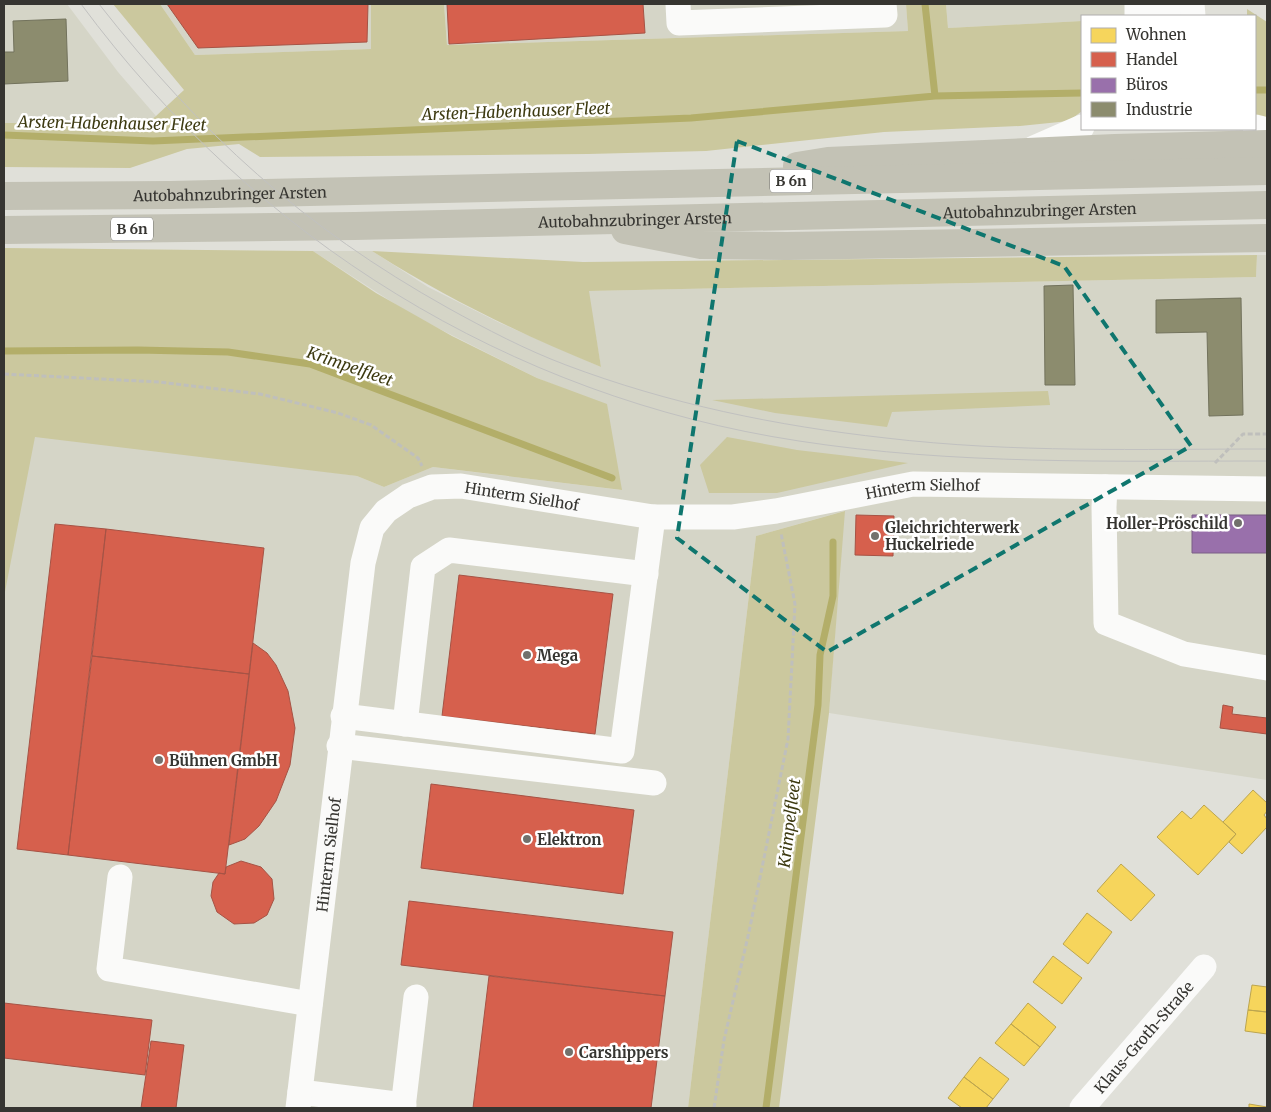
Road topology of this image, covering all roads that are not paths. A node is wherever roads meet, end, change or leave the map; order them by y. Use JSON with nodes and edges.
{"nodes":[{"id":1,"x":678,"y":4,"type":"edge"},
{"id":2,"x":884,"y":4,"type":"edge"},
{"id":3,"x":1152,"y":4,"type":"edge"},
{"id":4,"x":1176,"y":4,"type":"edge"},
{"id":5,"x":1081,"y":128,"type":"edge"},
{"id":6,"x":1267,"y":144,"type":"edge"},
{"id":7,"x":1025,"y":152,"type":"junction"},
{"id":8,"x":1267,"y":171,"type":"edge"},
{"id":9,"x":686,"y":183,"type":"junction"},
{"id":10,"x":4,"y":196,"type":"edge"},
{"id":11,"x":1267,"y":205,"type":"edge"},
{"id":12,"x":577,"y":220,"type":"junction"},
{"id":13,"x":4,"y":230,"type":"edge"},
{"id":14,"x":1267,"y":238,"type":"edge"},
{"id":15,"x":1105,"y":487,"type":"junction"},
{"id":16,"x":1267,"y":489,"type":"edge"},
{"id":17,"x":653,"y":518,"type":"junction"},
{"id":18,"x":646,"y":574,"type":"junction"},
{"id":19,"x":1267,"y":668,"type":"edge"},
{"id":20,"x":343,"y":716,"type":"junction"},
{"id":21,"x":405,"y":724,"type":"junction"},
{"id":22,"x":339,"y":746,"type":"junction"},
{"id":23,"x":654,"y":783,"type":"dead end"},
{"id":24,"x":120,"y":877,"type":"dead end"},
{"id":25,"x":1204,"y":967,"type":"dead end"},
{"id":26,"x":416,"y":997,"type":"dead end"},
{"id":27,"x":310,"y":1004,"type":"junction"},
{"id":28,"x":299,"y":1100,"type":"edge"},
{"id":29,"x":403,"y":1107,"type":"edge"},
{"id":30,"x":1082,"y":1108,"type":"edge"}],
"edges":[{"from":1,"to":2,"type":"street"},
{"from":3,"to":4,"type":"street"},
{"from":5,"to":7,"type":"street"},
{"from":6,"to":7,"type":"highway"},
{"from":7,"to":9,"type":"highway"},
{"from":8,"to":9,"type":"highway","name":"Autobahnzubringer Arsten","number":"B 6n"},
{"from":9,"to":10,"type":"highway","name":"Autobahnzubringer Arsten","number":"B 6n"},
{"from":11,"to":12,"type":"highway","name":"Autobahnzubringer Arsten","number":"B 6n"},
{"from":12,"to":13,"type":"highway","name":"Autobahnzubringer Arsten","number":"B 6n"},
{"from":12,"to":14,"type":"highway"},
{"from":15,"to":16,"type":"street","name":"Hinterm Sielhof"},
{"from":15,"to":17,"type":"street","name":"Hinterm Sielhof"},
{"from":15,"to":19,"type":"street"},
{"from":17,"to":18,"type":"street"},
{"from":17,"to":20,"type":"street","name":"Hinterm Sielhof"},
{"from":18,"to":21,"type":"street"},
{"from":18,"to":21,"type":"street"},
{"from":20,"to":21,"type":"street"},
{"from":20,"to":22,"type":"street","name":"Hinterm Sielhof"},
{"from":22,"to":23,"type":"street"},
{"from":22,"to":27,"type":"street","name":"Hinterm Sielhof"},
{"from":24,"to":27,"type":"street"},
{"from":25,"to":30,"type":"street","name":"Klaus-Groth-Straße"},
{"from":26,"to":29,"type":"street"},
{"from":27,"to":28,"type":"street","name":"Hinterm Sielhof"},
{"from":28,"to":29,"type":"street"}]}
